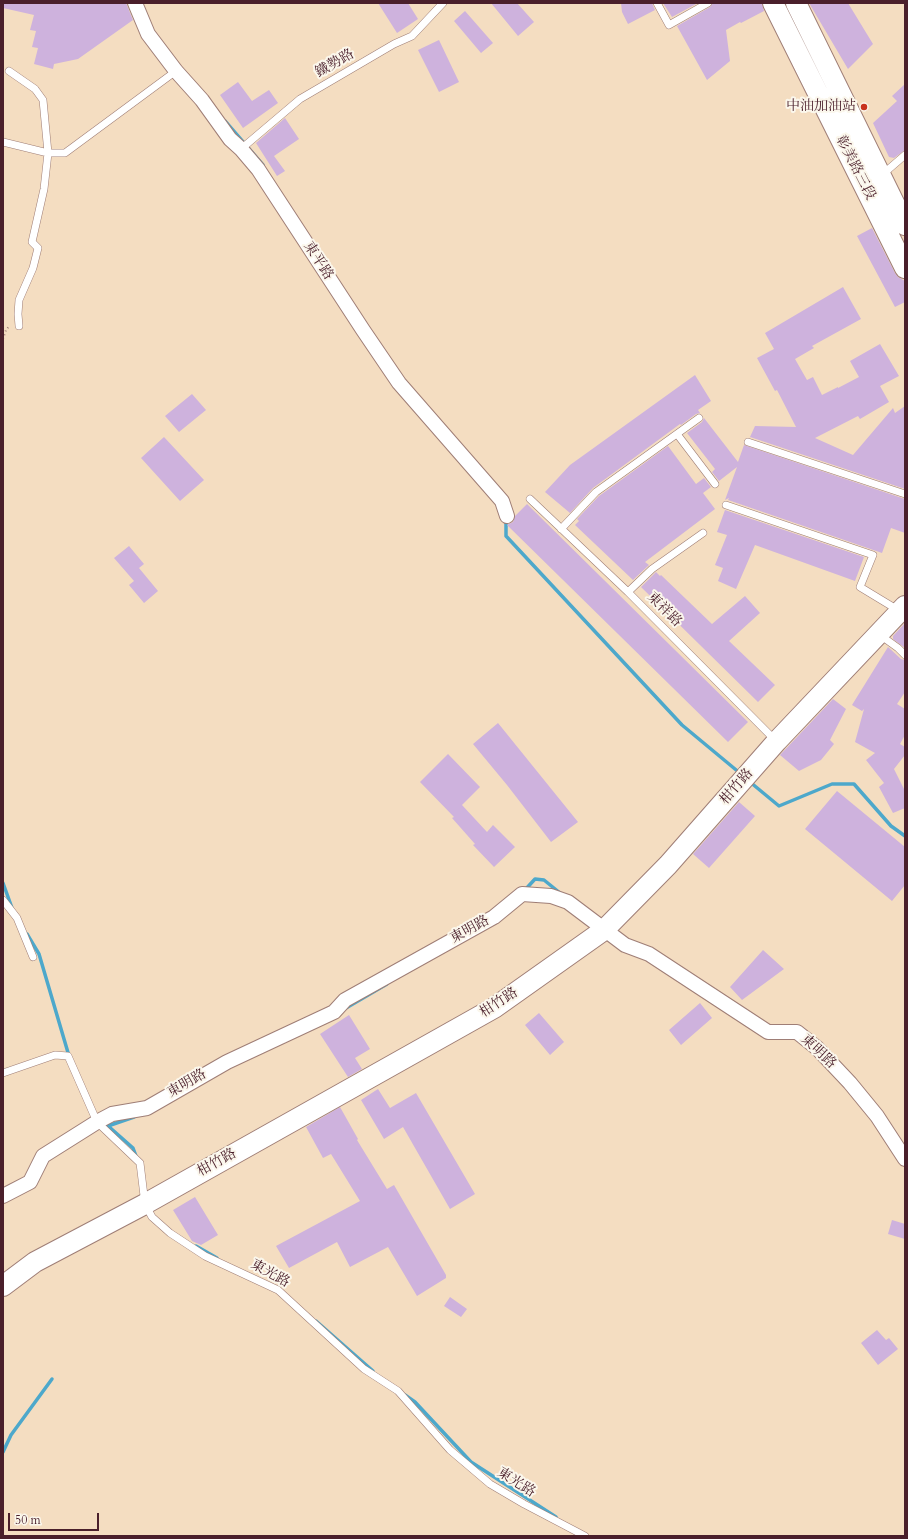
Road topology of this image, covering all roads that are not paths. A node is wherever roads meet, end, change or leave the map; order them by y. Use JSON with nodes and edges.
{"nodes":[{"id":1,"x":135,"y":3,"type":"edge"},
{"id":2,"x":443,"y":3,"type":"edge"},
{"id":3,"x":657,"y":3,"type":"edge"},
{"id":4,"x":708,"y":3,"type":"edge"},
{"id":5,"x":773,"y":3,"type":"edge"},
{"id":6,"x":796,"y":3,"type":"edge"},
{"id":7,"x":9,"y":71,"type":"dead end"},
{"id":8,"x":176,"y":71,"type":"junction"},
{"id":9,"x":3,"y":142,"type":"edge"},
{"id":10,"x":241,"y":149,"type":"junction"},
{"id":11,"x":48,"y":153,"type":"junction"},
{"id":12,"x":905,"y":155,"type":"edge"},
{"id":13,"x":873,"y":181,"type":"junction"},
{"id":14,"x":905,"y":225,"type":"edge"},
{"id":15,"x":905,"y":268,"type":"edge"},
{"id":16,"x":19,"y":326,"type":"dead end"},
{"id":17,"x":699,"y":418,"type":"dead end"},
{"id":18,"x":677,"y":434,"type":"junction"},
{"id":19,"x":748,"y":442,"type":"dead end"},
{"id":20,"x":716,"y":484,"type":"dead end"},
{"id":21,"x":905,"y":494,"type":"edge"},
{"id":22,"x":530,"y":500,"type":"dead end"},
{"id":23,"x":726,"y":505,"type":"dead end"},
{"id":24,"x":507,"y":516,"type":"dead end"},
{"id":25,"x":561,"y":529,"type":"junction"},
{"id":26,"x":703,"y":533,"type":"dead end"},
{"id":27,"x":628,"y":592,"type":"junction"},
{"id":28,"x":902,"y":609,"type":"edge"},
{"id":29,"x":879,"y":634,"type":"junction"},
{"id":30,"x":905,"y":655,"type":"edge"},
{"id":31,"x":777,"y":741,"type":"junction"},
{"id":32,"x":3,"y":900,"type":"edge"},
{"id":33,"x":604,"y":930,"type":"junction"},
{"id":34,"x":33,"y":957,"type":"dead end"},
{"id":35,"x":3,"y":1073,"type":"edge"},
{"id":36,"x":98,"y":1122,"type":"junction"},
{"id":37,"x":905,"y":1159,"type":"edge"},
{"id":38,"x":3,"y":1196,"type":"edge"},
{"id":39,"x":145,"y":1204,"type":"junction"},
{"id":40,"x":3,"y":1286,"type":"edge"},
{"id":41,"x":585,"y":1536,"type":"edge"}],
"edges":[{"from":1,"to":8,"type":"street","name":"東平路"},
{"from":2,"to":10,"type":"lane","name":"鐵勢路"},
{"from":3,"to":4,"type":"lane"},
{"from":5,"to":13,"type":"street","name":"彰美路三段"},
{"from":6,"to":13,"type":"street","name":"彰美路三段"},
{"from":7,"to":11,"type":"lane"},
{"from":8,"to":10,"type":"street","name":"東平路"},
{"from":8,"to":11,"type":"lane"},
{"from":9,"to":11,"type":"lane"},
{"from":10,"to":24,"type":"street","name":"東平路"},
{"from":11,"to":16,"type":"lane"},
{"from":12,"to":13,"type":"lane"},
{"from":13,"to":14,"type":"street","name":"彰美路三段"},
{"from":13,"to":15,"type":"street","name":"彰美路三段"},
{"from":17,"to":18,"type":"lane"},
{"from":18,"to":20,"type":"lane"},
{"from":18,"to":25,"type":"lane"},
{"from":19,"to":21,"type":"lane"},
{"from":22,"to":25,"type":"lane","name":"東祥路"},
{"from":23,"to":28,"type":"lane"},
{"from":25,"to":27,"type":"lane","name":"東祥路"},
{"from":26,"to":27,"type":"lane"},
{"from":27,"to":31,"type":"lane","name":"東祥路"},
{"from":28,"to":29,"type":"street","name":"柑竹路"},
{"from":29,"to":30,"type":"lane"},
{"from":29,"to":31,"type":"street","name":"柑竹路"},
{"from":31,"to":33,"type":"street","name":"柑竹路"},
{"from":32,"to":34,"type":"lane"},
{"from":33,"to":36,"type":"street","name":"東明路"},
{"from":33,"to":37,"type":"street","name":"東明路"},
{"from":33,"to":39,"type":"street","name":"柑竹路"},
{"from":35,"to":36,"type":"lane","name":"東光路"},
{"from":36,"to":38,"type":"street","name":"東明路"},
{"from":36,"to":39,"type":"lane","name":"東光路"},
{"from":39,"to":40,"type":"street","name":"柑竹路"},
{"from":39,"to":41,"type":"lane","name":"東光路"}]}
